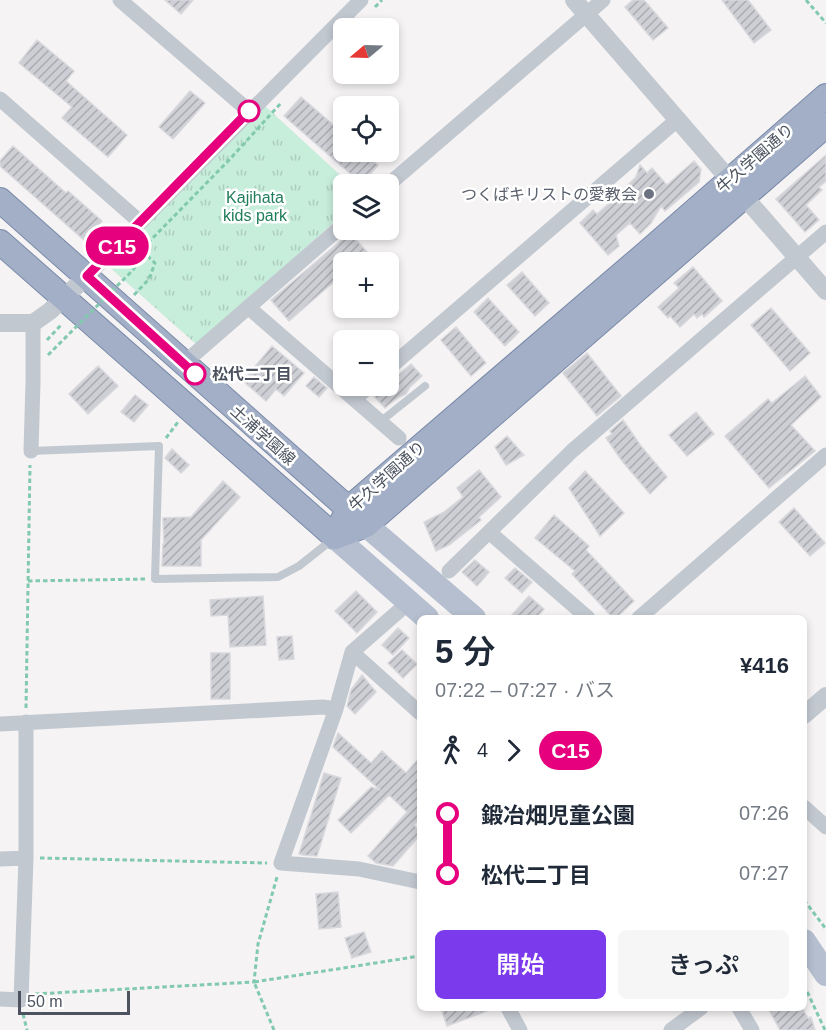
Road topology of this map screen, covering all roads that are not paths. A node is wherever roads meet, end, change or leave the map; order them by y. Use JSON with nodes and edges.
{"nodes":[{"id":1,"x":120,"y":0,"type":"edge"},
{"id":2,"x":360,"y":0,"type":"edge"},
{"id":3,"x":574,"y":0,"type":"edge"},
{"id":4,"x":603,"y":0,"type":"edge"},
{"id":5,"x":586,"y":14,"type":"junction"},
{"id":6,"x":826,"y":96,"type":"edge"},
{"id":7,"x":0,"y":99,"type":"edge"},
{"id":8,"x":249,"y":111,"type":"junction"},
{"id":9,"x":677,"y":120,"type":"junction"},
{"id":10,"x":826,"y":125,"type":"edge"},
{"id":11,"x":399,"y":176,"type":"edge"},
{"id":12,"x":737,"y":188,"type":"junction"},
{"id":13,"x":0,"y":200,"type":"edge"},
{"id":14,"x":140,"y":222,"type":"junction"},
{"id":15,"x":826,"y":232,"type":"edge"},
{"id":16,"x":333,"y":234,"type":"edge"},
{"id":17,"x":0,"y":242,"type":"edge"},
{"id":18,"x":797,"y":257,"type":"junction"},
{"id":19,"x":87,"y":276,"type":"junction"},
{"id":20,"x":826,"y":291,"type":"edge"},
{"id":21,"x":64,"y":297,"type":"junction"},
{"id":22,"x":248,"y":307,"type":"junction"},
{"id":23,"x":0,"y":323,"type":"edge"},
{"id":24,"x":33,"y":323,"type":"junction"},
{"id":25,"x":399,"y":360,"type":"edge"},
{"id":26,"x":183,"y":364,"type":"junction"},
{"id":27,"x":425,"y":386,"type":"dead end"},
{"id":28,"x":358,"y":396,"type":"edge"},
{"id":29,"x":354,"y":399,"type":"junction"},
{"id":30,"x":380,"y":422,"type":"junction"},
{"id":31,"x":399,"y":438,"type":"dead end"},
{"id":32,"x":31,"y":451,"type":"joint"},
{"id":33,"x":826,"y":455,"type":"edge"},
{"id":34,"x":348,"y":509,"type":"junction"},
{"id":35,"x":366,"y":525,"type":"junction"},
{"id":36,"x":489,"y":532,"type":"junction"},
{"id":37,"x":335,"y":537,"type":"junction"},
{"id":38,"x":449,"y":571,"type":"dead end"},
{"id":39,"x":417,"y":611,"type":"edge"},
{"id":40,"x":471,"y":615,"type":"edge"},
{"id":41,"x":585,"y":615,"type":"edge"},
{"id":42,"x":642,"y":615,"type":"edge"},
{"id":43,"x":352,"y":652,"type":"junction"},
{"id":44,"x":826,"y":696,"type":"edge"},
{"id":45,"x":336,"y":709,"type":"junction"},
{"id":46,"x":417,"y":710,"type":"edge"},
{"id":47,"x":807,"y":712,"type":"edge"},
{"id":48,"x":26,"y":722,"type":"junction"},
{"id":49,"x":0,"y":724,"type":"edge"},
{"id":50,"x":807,"y":810,"type":"edge"},
{"id":51,"x":826,"y":827,"type":"edge"},
{"id":52,"x":26,"y":858,"type":"junction"},
{"id":53,"x":0,"y":859,"type":"edge"},
{"id":54,"x":417,"y":881,"type":"edge"},
{"id":55,"x":807,"y":946,"type":"edge"},
{"id":56,"x":826,"y":974,"type":"edge"},
{"id":57,"x":0,"y":999,"type":"edge"},
{"id":58,"x":510,"y":1011,"type":"edge"},
{"id":59,"x":697,"y":1011,"type":"edge"},
{"id":60,"x":741,"y":1011,"type":"edge"},
{"id":61,"x":520,"y":1030,"type":"edge"},
{"id":62,"x":671,"y":1030,"type":"edge"},
{"id":63,"x":752,"y":1030,"type":"edge"}],
"edges":[{"from":1,"to":8,"type":"street"},
{"from":2,"to":8,"type":"street"},
{"from":3,"to":5,"type":"street"},
{"from":4,"to":5,"type":"street"},
{"from":5,"to":9,"type":"street"},
{"from":5,"to":11,"type":"street"},
{"from":6,"to":12,"type":"highway","name":"牛久学園通り"},
{"from":7,"to":14,"type":"street"},
{"from":8,"to":14,"type":"street"},
{"from":9,"to":12,"type":"street"},
{"from":9,"to":25,"type":"street"},
{"from":10,"to":12,"type":"highway","name":"牛久学園通り"},
{"from":12,"to":18,"type":"street"},
{"from":12,"to":34,"type":"highway","name":"牛久学園通り"},
{"from":12,"to":35,"type":"highway","name":"牛久学園通り"},
{"from":13,"to":19,"type":"highway","name":"土浦学園線"},
{"from":14,"to":19,"type":"street"},
{"from":15,"to":18,"type":"street"},
{"from":16,"to":22,"type":"street"},
{"from":17,"to":21,"type":"highway","name":"土浦学園線"},
{"from":18,"to":20,"type":"street"},
{"from":18,"to":36,"type":"street"},
{"from":19,"to":21,"type":"street"},
{"from":19,"to":26,"type":"highway","name":"土浦学園線"},
{"from":21,"to":24,"type":"street"},
{"from":21,"to":37,"type":"highway","name":"土浦学園線"},
{"from":22,"to":26,"type":"street"},
{"from":22,"to":29,"type":"street"},
{"from":23,"to":24,"type":"street"},
{"from":24,"to":32,"type":"street"},
{"from":26,"to":34,"type":"highway","name":"土浦学園線"},
{"from":27,"to":30,"type":"lane"},
{"from":28,"to":29,"type":"street"},
{"from":29,"to":30,"type":"street"},
{"from":30,"to":31,"type":"street"},
{"from":32,"to":37,"type":"lane"},
{"from":33,"to":42,"type":"street"},
{"from":34,"to":35,"type":"highway","name":"土浦学園線"},
{"from":34,"to":37,"type":"highway","name":"牛久学園通り"},
{"from":35,"to":37,"type":"highway","name":"牛久学園通り"},
{"from":35,"to":40,"type":"main road"},
{"from":36,"to":38,"type":"street"},
{"from":36,"to":41,"type":"street"},
{"from":37,"to":39,"type":"main road"},
{"from":39,"to":43,"type":"street"},
{"from":43,"to":45,"type":"street"},
{"from":43,"to":46,"type":"street"},
{"from":44,"to":47,"type":"street"},
{"from":45,"to":48,"type":"street"},
{"from":45,"to":54,"type":"street"},
{"from":48,"to":49,"type":"street"},
{"from":48,"to":52,"type":"street"},
{"from":50,"to":51,"type":"street"},
{"from":52,"to":53,"type":"street"},
{"from":52,"to":57,"type":"street"},
{"from":55,"to":56,"type":"main road"},
{"from":58,"to":61,"type":"street"},
{"from":59,"to":62,"type":"street"},
{"from":60,"to":63,"type":"street"}]}
